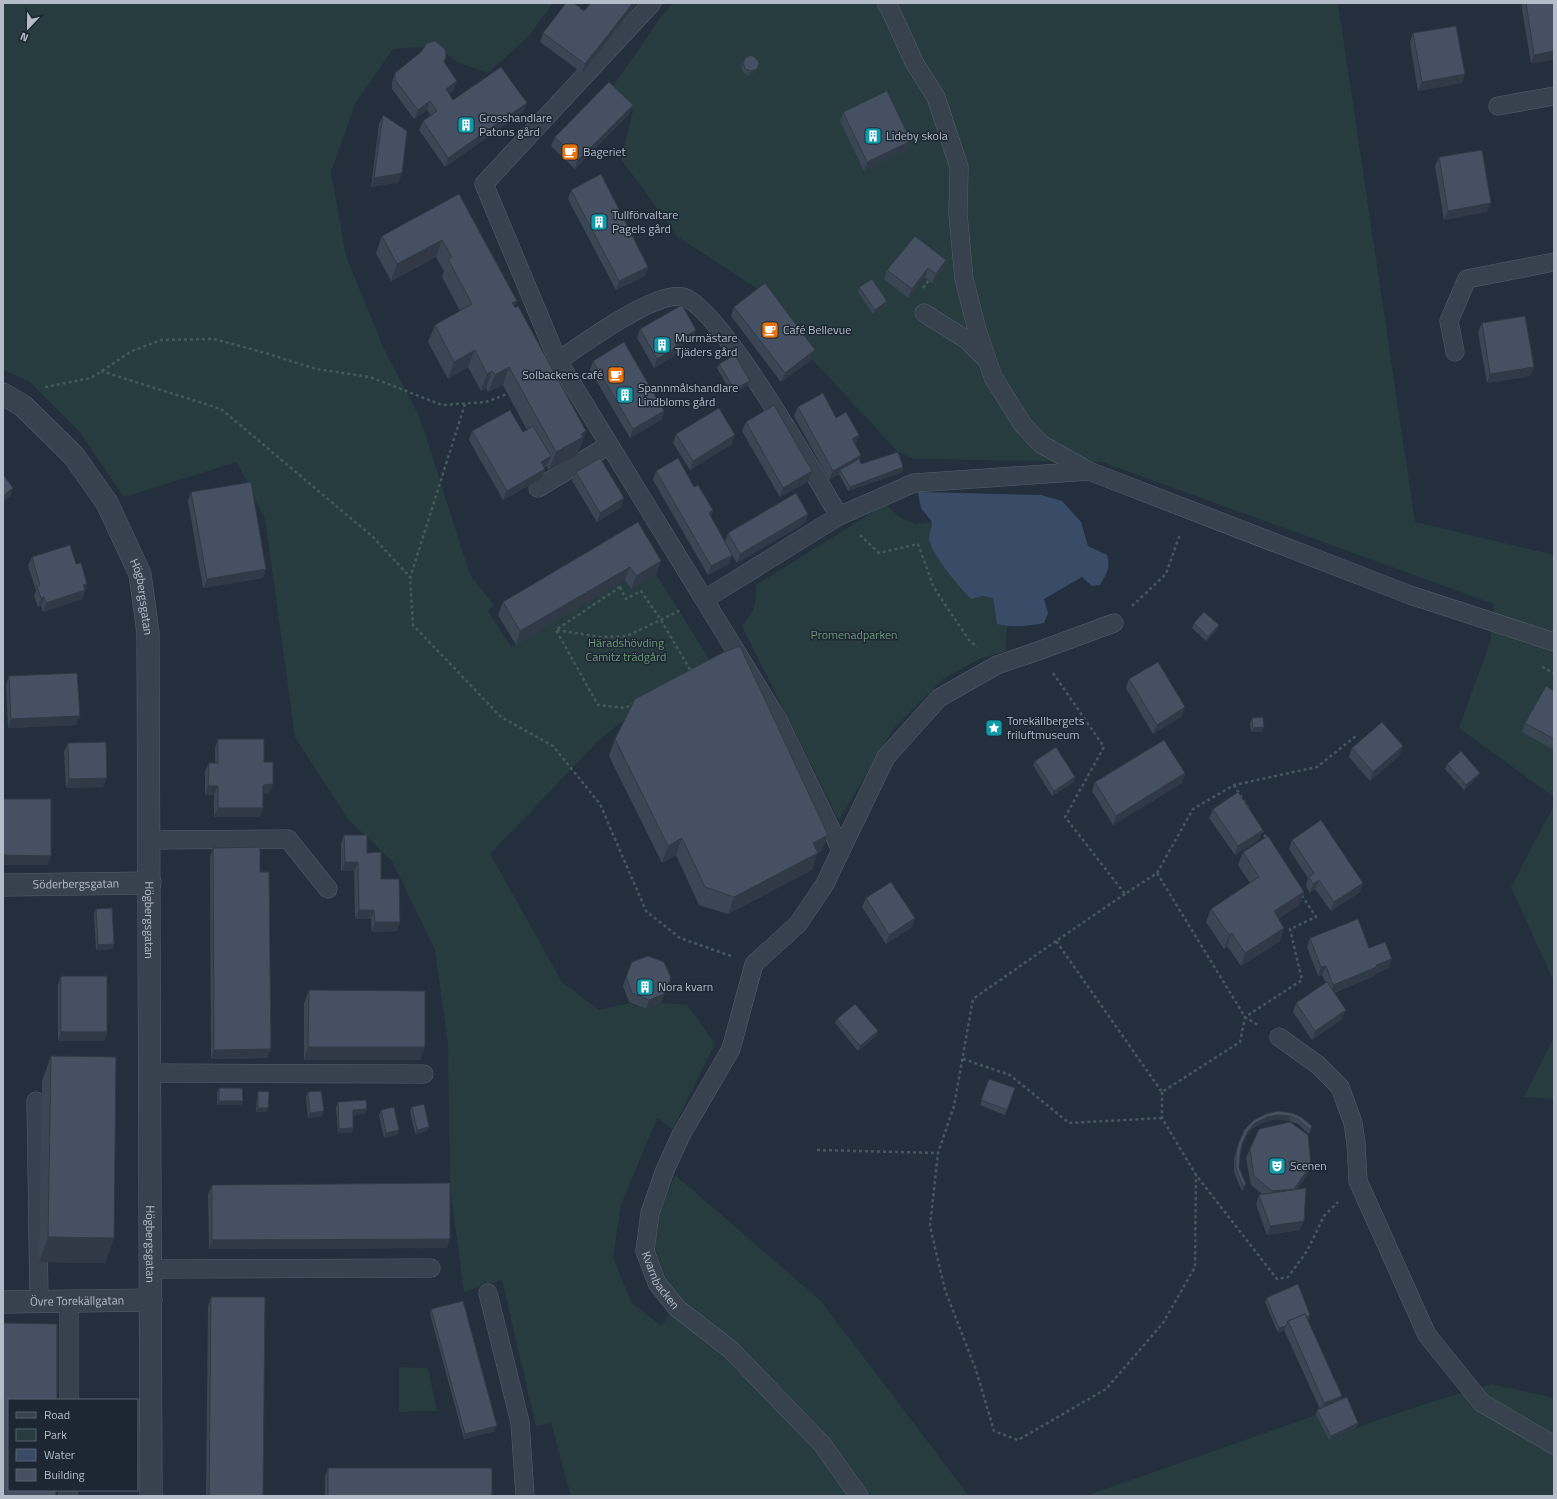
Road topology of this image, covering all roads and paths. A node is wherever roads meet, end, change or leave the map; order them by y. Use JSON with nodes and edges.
{"nodes":[{"id":1,"x":581,"y":3,"type":"edge"},
{"id":2,"x":652,"y":3,"type":"edge"},
{"id":3,"x":888,"y":4,"type":"edge"},
{"id":4,"x":573,"y":14,"type":"edge"},
{"id":5,"x":1554,"y":96,"type":"edge"},
{"id":6,"x":1498,"y":106,"type":"dead end"},
{"id":7,"x":1554,"y":262,"type":"edge"},
{"id":8,"x":924,"y":313,"type":"dead end"},
{"id":9,"x":1455,"y":352,"type":"dead end"},
{"id":10,"x":558,"y":361,"type":"junction"},
{"id":11,"x":988,"y":361,"type":"junction"},
{"id":12,"x":101,"y":371,"type":"junction"},
{"id":13,"x":38,"y":388,"type":"dead end"},
{"id":14,"x":3,"y":394,"type":"edge"},
{"id":15,"x":507,"y":394,"type":"edge"},
{"id":16,"x":465,"y":404,"type":"junction"},
{"id":17,"x":609,"y":445,"type":"junction"},
{"id":18,"x":1089,"y":471,"type":"junction"},
{"id":19,"x":538,"y":488,"type":"edge"},
{"id":20,"x":1189,"y":509,"type":"junction"},
{"id":21,"x":839,"y":516,"type":"junction"},
{"id":22,"x":410,"y":578,"type":"junction"},
{"id":23,"x":705,"y":600,"type":"junction"},
{"id":24,"x":661,"y":620,"type":"junction"},
{"id":25,"x":1114,"y":623,"type":"joint"},
{"id":26,"x":556,"y":630,"type":"junction"},
{"id":27,"x":1554,"y":642,"type":"edge"},
{"id":28,"x":1038,"y":652,"type":"junction"},
{"id":29,"x":996,"y":665,"type":"junction"},
{"id":30,"x":1356,"y":736,"type":"dead end"},
{"id":31,"x":1234,"y":785,"type":"junction"},
{"id":32,"x":1250,"y":811,"type":"edge"},
{"id":33,"x":1258,"y":825,"type":"edge"},
{"id":34,"x":150,"y":840,"type":"junction"},
{"id":35,"x":1271,"y":844,"type":"edge"},
{"id":36,"x":841,"y":850,"type":"junction"},
{"id":37,"x":1157,"y":872,"type":"junction"},
{"id":38,"x":150,"y":883,"type":"junction"},
{"id":39,"x":3,"y":885,"type":"edge"},
{"id":40,"x":328,"y":889,"type":"dead end"},
{"id":41,"x":1299,"y":891,"type":"edge"},
{"id":42,"x":1125,"y":894,"type":"junction"},
{"id":43,"x":1056,"y":941,"type":"junction"},
{"id":44,"x":754,"y":964,"type":"junction"},
{"id":45,"x":1245,"y":1017,"type":"junction"},
{"id":46,"x":1279,"y":1037,"type":"joint"},
{"id":47,"x":962,"y":1059,"type":"junction"},
{"id":48,"x":151,"y":1073,"type":"junction"},
{"id":49,"x":424,"y":1074,"type":"dead end"},
{"id":50,"x":1162,"y":1092,"type":"junction"},
{"id":51,"x":36,"y":1101,"type":"dead end"},
{"id":52,"x":1162,"y":1118,"type":"junction"},
{"id":53,"x":817,"y":1150,"type":"dead end"},
{"id":54,"x":938,"y":1153,"type":"junction"},
{"id":55,"x":1196,"y":1175,"type":"junction"},
{"id":56,"x":1358,"y":1181,"type":"junction"},
{"id":57,"x":431,"y":1268,"type":"dead end"},
{"id":58,"x":151,"y":1269,"type":"junction"},
{"id":59,"x":488,"y":1293,"type":"dead end"},
{"id":60,"x":151,"y":1300,"type":"junction"},
{"id":61,"x":39,"y":1301,"type":"junction"},
{"id":62,"x":69,"y":1301,"type":"junction"},
{"id":63,"x":3,"y":1302,"type":"edge"},
{"id":64,"x":69,"y":1399,"type":"edge"},
{"id":65,"x":1554,"y":1445,"type":"edge"},
{"id":66,"x":151,"y":1496,"type":"edge"},
{"id":67,"x":525,"y":1496,"type":"edge"},
{"id":68,"x":859,"y":1496,"type":"edge"}],
"edges":[{"from":1,"to":4,"type":"path"},
{"from":2,"to":10,"type":"lane"},
{"from":3,"to":11,"type":"lane"},
{"from":5,"to":6,"type":"lane"},
{"from":7,"to":9,"type":"lane"},
{"from":8,"to":11,"type":"lane"},
{"from":10,"to":17,"type":"lane"},
{"from":10,"to":21,"type":"lane"},
{"from":11,"to":18,"type":"lane"},
{"from":12,"to":13,"type":"path"},
{"from":12,"to":16,"type":"path"},
{"from":12,"to":22,"type":"path"},
{"from":14,"to":34,"type":"street","name":"Högbergsgatan"},
{"from":15,"to":16,"type":"path"},
{"from":16,"to":22,"type":"path"},
{"from":17,"to":19,"type":"lane"},
{"from":17,"to":23,"type":"lane"},
{"from":18,"to":20,"type":"lane"},
{"from":18,"to":21,"type":"lane"},
{"from":20,"to":25,"type":"path"},
{"from":20,"to":27,"type":"lane"},
{"from":21,"to":23,"type":"lane"},
{"from":21,"to":29,"type":"path"},
{"from":22,"to":44,"type":"path"},
{"from":23,"to":24,"type":"path"},
{"from":23,"to":36,"type":"lane"},
{"from":24,"to":26,"type":"path"},
{"from":24,"to":26,"type":"path"},
{"from":24,"to":26,"type":"path"},
{"from":25,"to":28,"type":"lane"},
{"from":28,"to":29,"type":"lane"},
{"from":28,"to":42,"type":"path"},
{"from":29,"to":36,"type":"lane"},
{"from":30,"to":31,"type":"path"},
{"from":31,"to":32,"type":"path"},
{"from":31,"to":37,"type":"path"},
{"from":33,"to":35,"type":"path"},
{"from":34,"to":38,"type":"street","name":"Högbergsgatan"},
{"from":34,"to":40,"type":"lane"},
{"from":36,"to":44,"type":"lane"},
{"from":37,"to":42,"type":"path"},
{"from":37,"to":45,"type":"path"},
{"from":38,"to":39,"type":"street","name":"Söderbergsgatan"},
{"from":38,"to":48,"type":"street","name":"Högbergsgatan"},
{"from":41,"to":45,"type":"path"},
{"from":42,"to":43,"type":"path"},
{"from":43,"to":47,"type":"path"},
{"from":43,"to":50,"type":"path"},
{"from":44,"to":68,"type":"lane","name":"Kvarnbacken"},
{"from":45,"to":46,"type":"path"},
{"from":45,"to":50,"type":"path"},
{"from":46,"to":56,"type":"lane"},
{"from":47,"to":52,"type":"path"},
{"from":47,"to":54,"type":"path"},
{"from":48,"to":49,"type":"lane"},
{"from":48,"to":58,"type":"street","name":"Högbergsgatan"},
{"from":50,"to":52,"type":"path"},
{"from":51,"to":61,"type":"lane"},
{"from":52,"to":55,"type":"path"},
{"from":53,"to":54,"type":"path"},
{"from":54,"to":55,"type":"path"},
{"from":55,"to":56,"type":"path"},
{"from":56,"to":65,"type":"lane"},
{"from":57,"to":58,"type":"lane"},
{"from":58,"to":60,"type":"street","name":"Högbergsgatan"},
{"from":59,"to":67,"type":"lane"},
{"from":60,"to":62,"type":"street","name":"Övre Torekällgatan"},
{"from":60,"to":66,"type":"street","name":"Högbergsgatan"},
{"from":61,"to":62,"type":"street","name":"Övre Torekällgatan"},
{"from":61,"to":63,"type":"street","name":"Övre Torekällgatan"},
{"from":62,"to":64,"type":"lane"}]}
